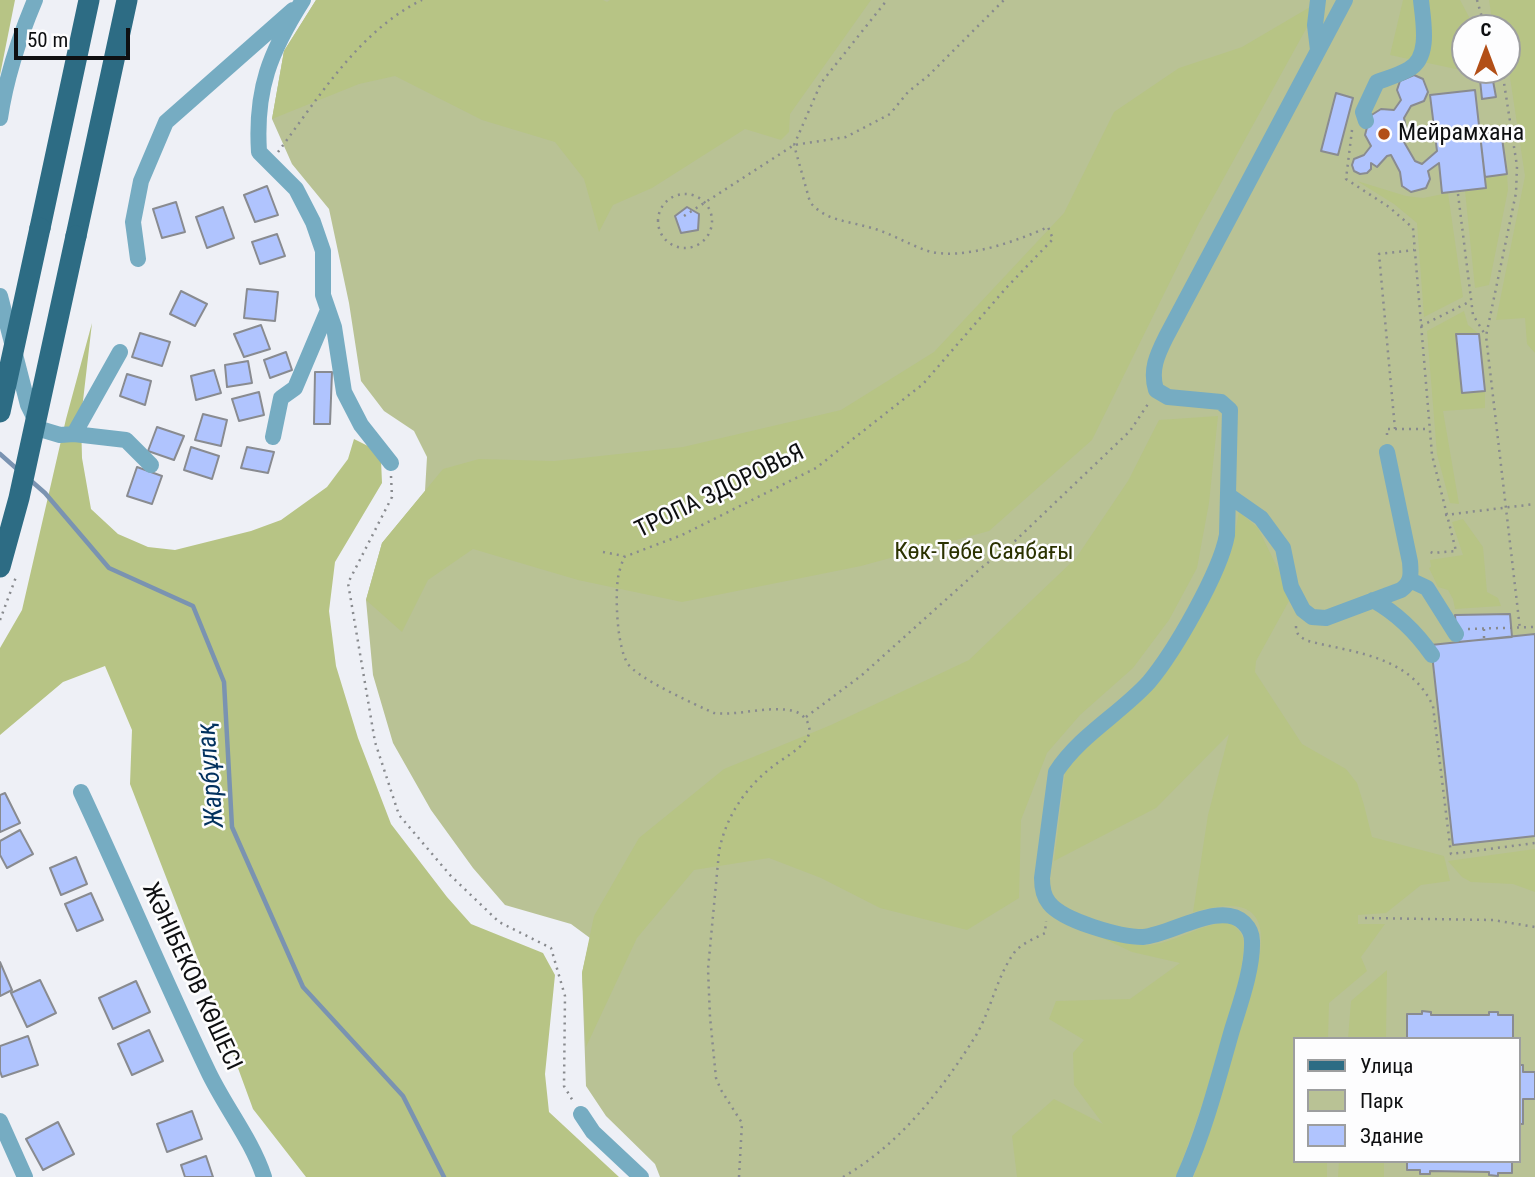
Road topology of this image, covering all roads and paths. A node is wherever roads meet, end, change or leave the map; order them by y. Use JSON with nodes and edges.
{"nodes":[{"id":1,"x":34,"y":0,"type":"edge"},
{"id":2,"x":89,"y":0,"type":"edge"},
{"id":3,"x":127,"y":0,"type":"edge"},
{"id":4,"x":422,"y":0,"type":"edge"},
{"id":5,"x":887,"y":0,"type":"edge"},
{"id":6,"x":1003,"y":0,"type":"edge"},
{"id":7,"x":1318,"y":0,"type":"edge"},
{"id":8,"x":1345,"y":0,"type":"edge"},
{"id":9,"x":1421,"y":0,"type":"edge"},
{"id":10,"x":302,"y":1,"type":"edge"},
{"id":11,"x":1318,"y":50,"type":"junction"},
{"id":12,"x":1504,"y":84,"type":"edge"},
{"id":13,"x":1365,"y":117,"type":"joint"},
{"id":14,"x":0,"y":118,"type":"edge"},
{"id":15,"x":794,"y":145,"type":"junction"},
{"id":16,"x":270,"y":163,"type":"junction"},
{"id":17,"x":1458,"y":194,"type":"dead end"},
{"id":18,"x":705,"y":202,"type":"junction"},
{"id":19,"x":684,"y":216,"type":"dead end"},
{"id":20,"x":1414,"y":250,"type":"junction"},
{"id":21,"x":138,"y":259,"type":"dead end"},
{"id":22,"x":0,"y":296,"type":"edge"},
{"id":23,"x":1471,"y":302,"type":"junction"},
{"id":24,"x":328,"y":310,"type":"junction"},
{"id":25,"x":1421,"y":326,"type":"junction"},
{"id":26,"x":1486,"y":336,"type":"junction"},
{"id":27,"x":120,"y":352,"type":"dead end"},
{"id":28,"x":1156,"y":390,"type":"junction"},
{"id":29,"x":0,"y":412,"type":"edge"},
{"id":30,"x":1395,"y":429,"type":"junction"},
{"id":31,"x":1429,"y":429,"type":"junction"},
{"id":32,"x":74,"y":434,"type":"junction"},
{"id":33,"x":273,"y":437,"type":"dead end"},
{"id":34,"x":1387,"y":452,"type":"joint"},
{"id":35,"x":391,"y":463,"type":"joint"},
{"id":36,"x":151,"y":465,"type":"dead end"},
{"id":37,"x":1228,"y":495,"type":"junction"},
{"id":38,"x":1535,"y":504,"type":"edge"},
{"id":39,"x":1507,"y":507,"type":"junction"},
{"id":40,"x":1445,"y":515,"type":"junction"},
{"id":41,"x":1428,"y":551,"type":"dead end"},
{"id":42,"x":603,"y":552,"type":"dead end"},
{"id":43,"x":624,"y":556,"type":"junction"},
{"id":44,"x":0,"y":567,"type":"edge"},
{"id":45,"x":1410,"y":580,"type":"junction"},
{"id":46,"x":1373,"y":600,"type":"junction"},
{"id":47,"x":1303,"y":610,"type":"junction"},
{"id":48,"x":1535,"y":627,"type":"edge"},
{"id":49,"x":1484,"y":629,"type":"junction"},
{"id":50,"x":1520,"y":629,"type":"junction"},
{"id":51,"x":1459,"y":631,"type":"joint"},
{"id":52,"x":1484,"y":640,"type":"dead end"},
{"id":53,"x":1432,"y":655,"type":"dead end"},
{"id":54,"x":806,"y":717,"type":"junction"},
{"id":55,"x":81,"y":792,"type":"dead end"},
{"id":56,"x":1535,"y":843,"type":"edge"},
{"id":57,"x":1048,"y":903,"type":"junction"},
{"id":58,"x":1365,"y":918,"type":"dead end"},
{"id":59,"x":1535,"y":927,"type":"edge"},
{"id":60,"x":581,"y":1114,"type":"joint"},
{"id":61,"x":0,"y":1121,"type":"edge"},
{"id":62,"x":25,"y":1177,"type":"edge"},
{"id":63,"x":264,"y":1177,"type":"edge"},
{"id":64,"x":641,"y":1177,"type":"edge"},
{"id":65,"x":739,"y":1177,"type":"edge"},
{"id":66,"x":843,"y":1177,"type":"edge"},
{"id":67,"x":1184,"y":1177,"type":"edge"}],
"edges":[{"from":1,"to":14,"type":"street"},
{"from":2,"to":29,"type":"main road","bridge":true},
{"from":3,"to":44,"type":"main road","bridge":true},
{"from":4,"to":16,"type":"path"},
{"from":5,"to":15,"type":"path"},
{"from":6,"to":15,"type":"path"},
{"from":7,"to":11,"type":"street"},
{"from":8,"to":11,"type":"street"},
{"from":9,"to":13,"type":"street"},
{"from":10,"to":16,"type":"street"},
{"from":10,"to":21,"type":"street"},
{"from":11,"to":28,"type":"street"},
{"from":12,"to":26,"type":"path"},
{"from":13,"to":20,"type":"path"},
{"from":15,"to":18,"type":"path"},
{"from":15,"to":43,"type":"path","name":"ТРОПА ЗДОРОВЬЯ"},
{"from":16,"to":24,"type":"street"},
{"from":17,"to":23,"type":"path"},
{"from":18,"to":18,"type":"path"},
{"from":18,"to":19,"type":"path"},
{"from":20,"to":25,"type":"path"},
{"from":20,"to":30,"type":"path"},
{"from":22,"to":32,"type":"street"},
{"from":23,"to":25,"type":"path"},
{"from":23,"to":26,"type":"path"},
{"from":24,"to":33,"type":"street"},
{"from":24,"to":35,"type":"street"},
{"from":25,"to":31,"type":"path"},
{"from":26,"to":39,"type":"path"},
{"from":27,"to":32,"type":"street"},
{"from":28,"to":37,"type":"street"},
{"from":28,"to":54,"type":"path"},
{"from":30,"to":31,"type":"path"},
{"from":30,"to":34,"type":"path"},
{"from":31,"to":40,"type":"path"},
{"from":32,"to":36,"type":"street"},
{"from":34,"to":45,"type":"street"},
{"from":35,"to":60,"type":"path"},
{"from":37,"to":47,"type":"street"},
{"from":37,"to":57,"type":"street"},
{"from":38,"to":39,"type":"path"},
{"from":39,"to":40,"type":"path"},
{"from":39,"to":50,"type":"path"},
{"from":40,"to":41,"type":"path"},
{"from":42,"to":43,"type":"path"},
{"from":43,"to":54,"type":"path","name":"ТРОПА ЗДОРОВЬЯ"},
{"from":45,"to":46,"type":"street"},
{"from":45,"to":51,"type":"street"},
{"from":46,"to":47,"type":"street"},
{"from":46,"to":53,"type":"street"},
{"from":47,"to":56,"type":"path"},
{"from":48,"to":50,"type":"path"},
{"from":49,"to":50,"type":"path"},
{"from":49,"to":51,"type":"path"},
{"from":49,"to":52,"type":"path"},
{"from":54,"to":65,"type":"path"},
{"from":55,"to":63,"type":"street","name":"ЖӘНІБЕКОВ КӨШЕСІ"},
{"from":57,"to":66,"type":"path"},
{"from":57,"to":67,"type":"street"},
{"from":58,"to":59,"type":"path"},
{"from":60,"to":64,"type":"street"},
{"from":61,"to":62,"type":"street"}]}
